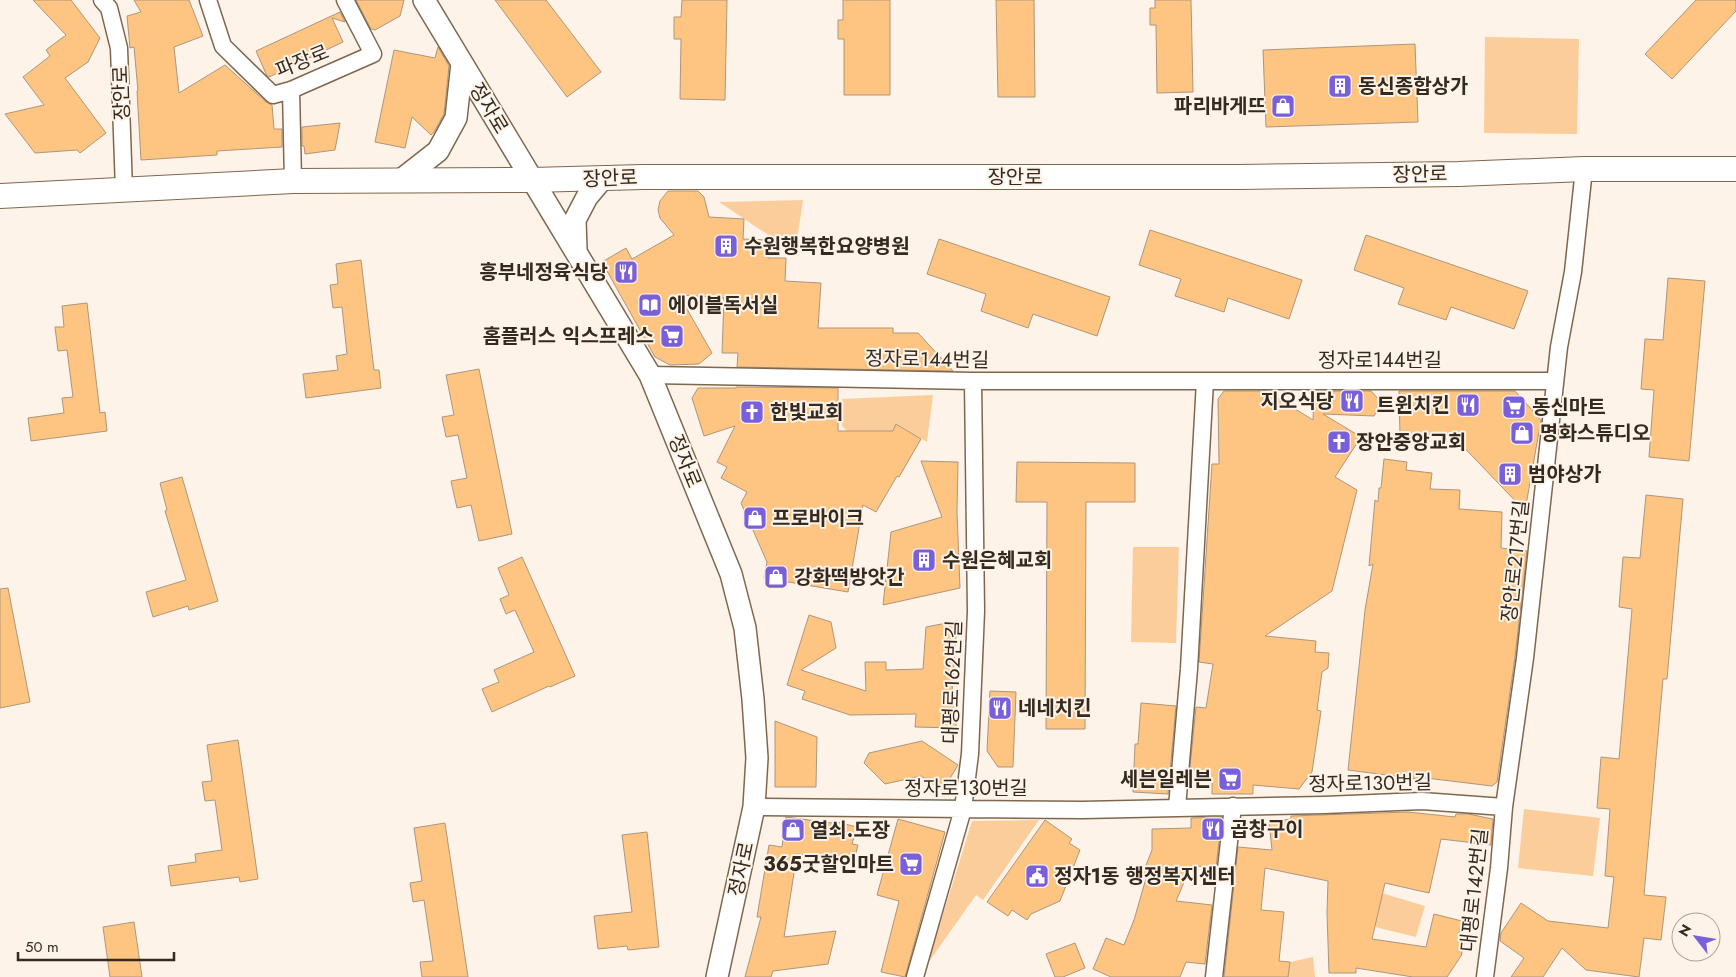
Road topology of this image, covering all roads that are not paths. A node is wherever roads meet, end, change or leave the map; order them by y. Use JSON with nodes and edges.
{"nodes":[{"id":1,"x":102,"y":0,"type":"edge"},
{"id":2,"x":208,"y":0,"type":"edge"},
{"id":3,"x":345,"y":0,"type":"edge"},
{"id":4,"x":430,"y":4,"type":"edge"},
{"id":5,"x":462,"y":63,"type":"junction"},
{"id":6,"x":291,"y":90,"type":"junction"},
{"id":7,"x":1584,"y":169,"type":"junction"},
{"id":8,"x":1736,"y":169,"type":"edge"},
{"id":9,"x":602,"y":178,"type":"junction"},
{"id":10,"x":401,"y":180,"type":"junction"},
{"id":11,"x":532,"y":180,"type":"junction"},
{"id":12,"x":293,"y":181,"type":"junction"},
{"id":13,"x":124,"y":190,"type":"junction"},
{"id":14,"x":0,"y":196,"type":"edge"},
{"id":15,"x":576,"y":252,"type":"junction"},
{"id":16,"x":650,"y":375,"type":"junction"},
{"id":17,"x":973,"y":381,"type":"junction"},
{"id":18,"x":1205,"y":381,"type":"junction"},
{"id":19,"x":1555,"y":381,"type":"junction"},
{"id":20,"x":1233,"y":806,"type":"junction"},
{"id":21,"x":1177,"y":807,"type":"junction"},
{"id":22,"x":1504,"y":807,"type":"junction"},
{"id":23,"x":754,"y":808,"type":"junction"},
{"id":24,"x":963,"y":809,"type":"junction"},
{"id":25,"x":717,"y":977,"type":"edge"},
{"id":26,"x":915,"y":977,"type":"edge"},
{"id":27,"x":1214,"y":977,"type":"edge"},
{"id":28,"x":1485,"y":977,"type":"edge"}],
"edges":[{"from":1,"to":13,"type":"street","name":"장안로"},
{"from":2,"to":6,"type":"street","name":"파장로"},
{"from":3,"to":6,"type":"street","name":"파장로"},
{"from":4,"to":5,"type":"street","name":"정자로"},
{"from":5,"to":10,"type":"street"},
{"from":5,"to":11,"type":"street","name":"정자로"},
{"from":6,"to":12,"type":"street"},
{"from":7,"to":8,"type":"main road","name":"장안로"},
{"from":7,"to":9,"type":"main road","name":"장안로"},
{"from":7,"to":19,"type":"street","name":"장안로217번길"},
{"from":9,"to":11,"type":"main road","name":"장안로"},
{"from":9,"to":15,"type":"street"},
{"from":10,"to":11,"type":"main road","name":"장안로"},
{"from":10,"to":12,"type":"main road","name":"장안로"},
{"from":11,"to":15,"type":"street","name":"정자로"},
{"from":12,"to":13,"type":"main road","name":"장안로"},
{"from":13,"to":14,"type":"main road","name":"장안로"},
{"from":15,"to":16,"type":"street","name":"정자로"},
{"from":16,"to":17,"type":"street","name":"정자로144번길"},
{"from":16,"to":23,"type":"street","name":"정자로"},
{"from":17,"to":18,"type":"street","name":"정자로144번길"},
{"from":17,"to":24,"type":"street","name":"대평로162번길"},
{"from":18,"to":19,"type":"street","name":"정자로144번길"},
{"from":18,"to":21,"type":"street"},
{"from":19,"to":22,"type":"street","name":"장안로217번길"},
{"from":20,"to":21,"type":"street","name":"정자로130번길"},
{"from":20,"to":22,"type":"street","name":"정자로130번길"},
{"from":20,"to":27,"type":"street"},
{"from":21,"to":24,"type":"street","name":"정자로130번길"},
{"from":22,"to":28,"type":"street","name":"대평로142번길"},
{"from":23,"to":24,"type":"street","name":"정자로130번길"},
{"from":23,"to":25,"type":"street","name":"정자로"},
{"from":24,"to":26,"type":"street","name":"대평로162번길"}]}
